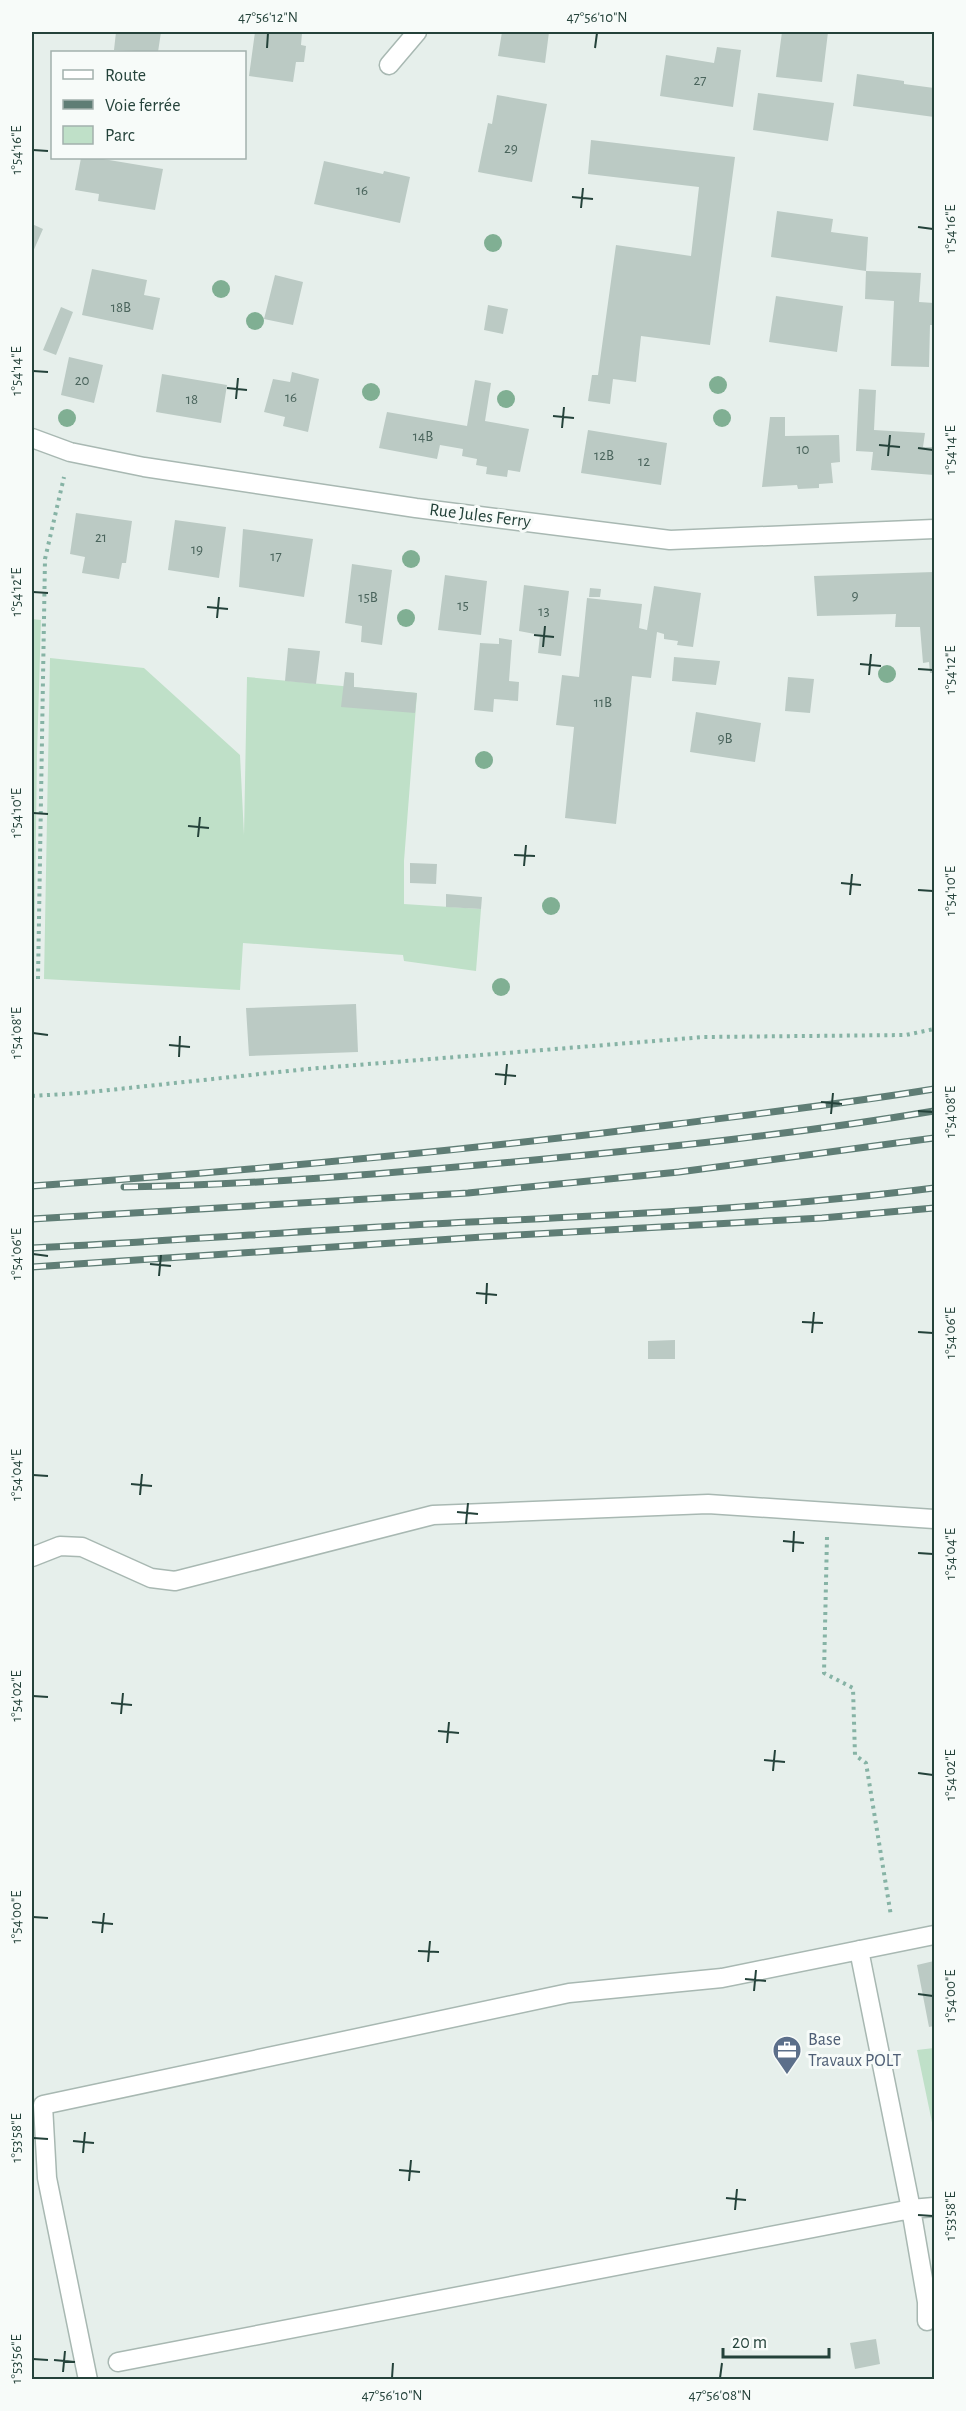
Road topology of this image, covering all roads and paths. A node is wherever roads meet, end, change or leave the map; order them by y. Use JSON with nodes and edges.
{"nodes":[{"id":1,"x":417,"y":32,"type":"edge"},
{"id":2,"x":389,"y":65,"type":"dead end"},
{"id":3,"x":32,"y":438,"type":"edge"},
{"id":4,"x":65,"y":477,"type":"dead end"},
{"id":5,"x":934,"y":529,"type":"edge"},
{"id":6,"x":38,"y":979,"type":"dead end"},
{"id":7,"x":934,"y":1029,"type":"edge"},
{"id":8,"x":32,"y":1096,"type":"edge"},
{"id":9,"x":828,"y":1511,"type":"junction"},
{"id":10,"x":934,"y":1519,"type":"edge"},
{"id":11,"x":32,"y":1557,"type":"edge"},
{"id":12,"x":934,"y":1935,"type":"edge"},
{"id":13,"x":895,"y":1943,"type":"junction"},
{"id":14,"x":859,"y":1950,"type":"junction"},
{"id":15,"x":934,"y":2207,"type":"edge"},
{"id":16,"x":911,"y":2209,"type":"junction"},
{"id":17,"x":927,"y":2321,"type":"dead end"},
{"id":18,"x":118,"y":2362,"type":"dead end"},
{"id":19,"x":88,"y":2379,"type":"edge"}],
"edges":[{"from":1,"to":2,"type":"street"},
{"from":3,"to":5,"type":"street","name":"Rue Jules Ferry"},
{"from":4,"to":6,"type":"path"},
{"from":7,"to":8,"type":"path"},
{"from":9,"to":10,"type":"street"},
{"from":9,"to":11,"type":"street"},
{"from":9,"to":13,"type":"path"},
{"from":12,"to":13,"type":"street"},
{"from":13,"to":14,"type":"street"},
{"from":14,"to":16,"type":"street"},
{"from":14,"to":19,"type":"street"},
{"from":15,"to":16,"type":"street"},
{"from":16,"to":17,"type":"street"},
{"from":16,"to":18,"type":"street"}]}
